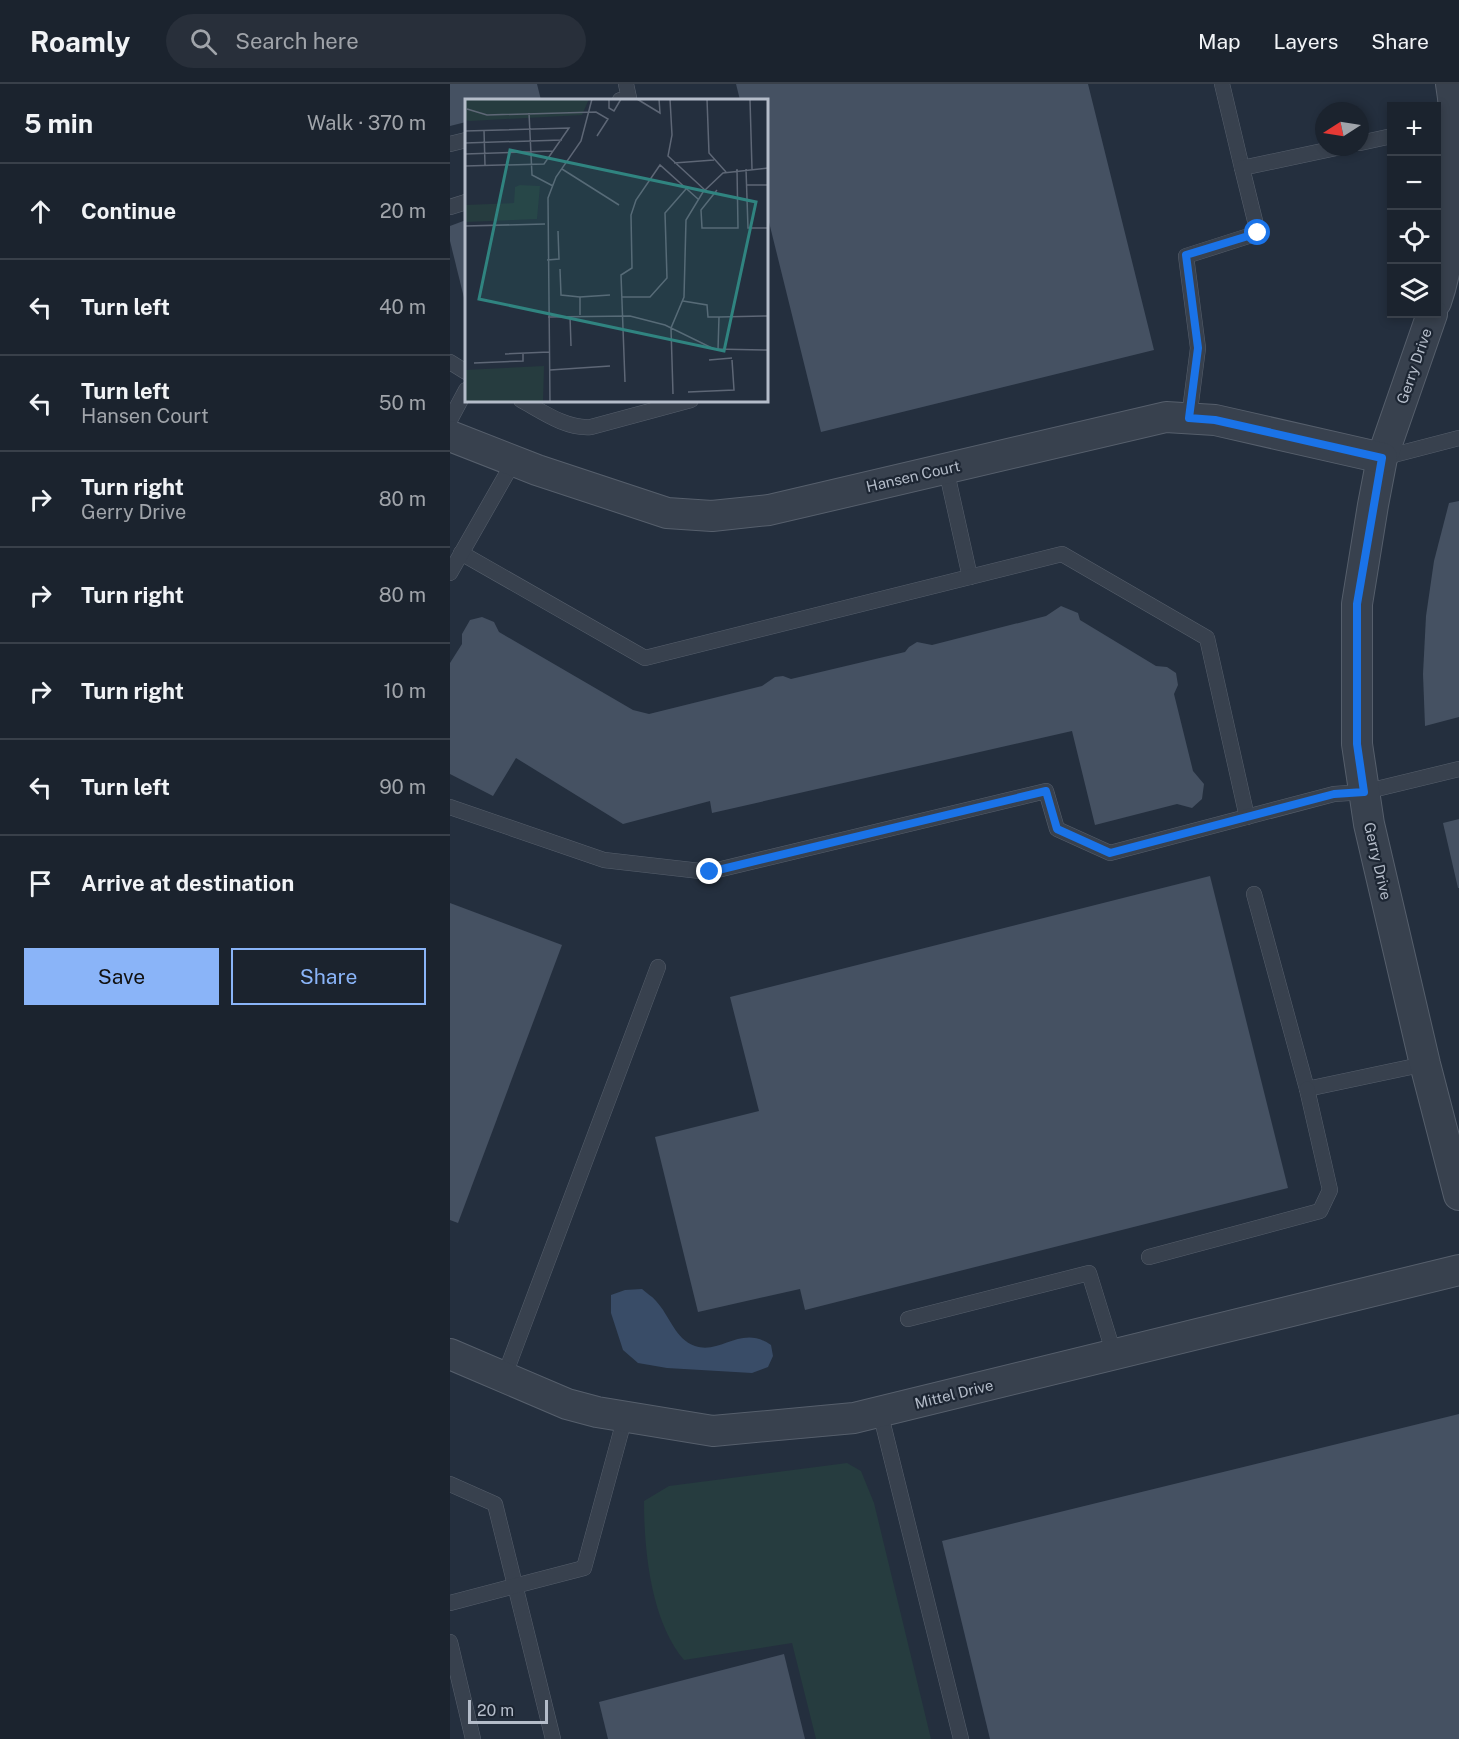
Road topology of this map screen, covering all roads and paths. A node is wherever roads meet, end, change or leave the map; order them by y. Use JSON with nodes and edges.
{"nodes":[{"id":1,"x":626,"y":84,"type":"edge"},
{"id":2,"x":1222,"y":84,"type":"edge"},
{"id":3,"x":1451,"y":84,"type":"edge"},
{"id":4,"x":624,"y":99,"type":"edge"},
{"id":5,"x":1446,"y":126,"type":"edge"},
{"id":6,"x":1387,"y":137,"type":"edge"},
{"id":7,"x":465,"y":140,"type":"edge"},
{"id":8,"x":1369,"y":141,"type":"edge"},
{"id":9,"x":450,"y":144,"type":"edge"},
{"id":10,"x":1315,"y":153,"type":"edge"},
{"id":11,"x":1242,"y":168,"type":"junction"},
{"id":12,"x":465,"y":202,"type":"edge"},
{"id":13,"x":450,"y":207,"type":"edge"},
{"id":14,"x":1455,"y":213,"type":"edge"},
{"id":15,"x":1441,"y":284,"type":"edge"},
{"id":16,"x":1431,"y":318,"type":"edge"},
{"id":17,"x":450,"y":362,"type":"edge"},
{"id":18,"x":465,"y":371,"type":"edge"},
{"id":19,"x":465,"y":392,"type":"edge"},
{"id":20,"x":525,"y":402,"type":"edge"},
{"id":21,"x":684,"y":402,"type":"edge"},
{"id":22,"x":1189,"y":418,"type":"junction"},
{"id":23,"x":450,"y":420,"type":"edge"},
{"id":24,"x":450,"y":436,"type":"edge"},
{"id":25,"x":1459,"y":438,"type":"edge"},
{"id":26,"x":1382,"y":458,"type":"junction"},
{"id":27,"x":514,"y":462,"type":"junction"},
{"id":28,"x":946,"y":469,"type":"junction"},
{"id":29,"x":461,"y":553,"type":"junction"},
{"id":30,"x":450,"y":573,"type":"edge"},
{"id":31,"x":970,"y":577,"type":"junction"},
{"id":32,"x":1459,"y":769,"type":"edge"},
{"id":33,"x":1364,"y":792,"type":"junction"},
{"id":34,"x":450,"y":807,"type":"edge"},
{"id":35,"x":1247,"y":817,"type":"junction"},
{"id":36,"x":1254,"y":894,"type":"dead end"},
{"id":37,"x":658,"y":966,"type":"dead end"},
{"id":38,"x":1425,"y":1064,"type":"junction"},
{"id":39,"x":1308,"y":1089,"type":"junction"},
{"id":40,"x":1451,"y":1124,"type":"edge"},
{"id":41,"x":1459,"y":1195,"type":"edge"},
{"id":42,"x":1149,"y":1257,"type":"dead end"},
{"id":43,"x":1459,"y":1270,"type":"edge"},
{"id":44,"x":908,"y":1319,"type":"dead end"},
{"id":45,"x":450,"y":1354,"type":"edge"},
{"id":46,"x":1114,"y":1354,"type":"junction"},
{"id":47,"x":504,"y":1377,"type":"junction"},
{"id":48,"x":880,"y":1412,"type":"junction"},
{"id":49,"x":625,"y":1417,"type":"junction"},
{"id":50,"x":450,"y":1484,"type":"edge"},
{"id":51,"x":515,"y":1587,"type":"junction"},
{"id":52,"x":450,"y":1603,"type":"edge"},
{"id":53,"x":450,"y":1642,"type":"edge"},
{"id":54,"x":473,"y":1739,"type":"edge"},
{"id":55,"x":553,"y":1739,"type":"edge"},
{"id":56,"x":961,"y":1739,"type":"edge"}],
"edges":[{"from":1,"to":4,"type":"lane"},
{"from":2,"to":11,"type":"lane"},
{"from":3,"to":5,"type":"street"},
{"from":5,"to":14,"type":"street"},
{"from":6,"to":8,"type":"lane"},
{"from":7,"to":9,"type":"lane"},
{"from":10,"to":11,"type":"lane"},
{"from":11,"to":22,"type":"lane"},
{"from":12,"to":13,"type":"lane"},
{"from":14,"to":15,"type":"street"},
{"from":16,"to":26,"type":"street","name":"Gerry Drive"},
{"from":17,"to":18,"type":"lane"},
{"from":19,"to":23,"type":"lane"},
{"from":20,"to":21,"type":"lane"},
{"from":22,"to":26,"type":"street","name":"Hansen Court"},
{"from":22,"to":28,"type":"street","name":"Hansen Court"},
{"from":24,"to":27,"type":"street","name":"Hansen Court"},
{"from":25,"to":26,"type":"lane"},
{"from":26,"to":33,"type":"street","name":"Gerry Drive"},
{"from":27,"to":28,"type":"street","name":"Hansen Court"},
{"from":27,"to":29,"type":"lane"},
{"from":28,"to":31,"type":"lane"},
{"from":29,"to":30,"type":"lane"},
{"from":29,"to":31,"type":"lane"},
{"from":31,"to":35,"type":"lane"},
{"from":32,"to":33,"type":"lane"},
{"from":33,"to":35,"type":"lane"},
{"from":33,"to":38,"type":"street","name":"Gerry Drive"},
{"from":34,"to":35,"type":"lane"},
{"from":36,"to":39,"type":"lane"},
{"from":37,"to":47,"type":"lane"},
{"from":38,"to":39,"type":"lane"},
{"from":38,"to":40,"type":"street","name":"Gerry Drive"},
{"from":39,"to":42,"type":"lane"},
{"from":40,"to":41,"type":"street","name":"Gerry Drive"},
{"from":43,"to":46,"type":"street","name":"Mittel Drive"},
{"from":44,"to":46,"type":"lane"},
{"from":45,"to":47,"type":"street","name":"Mittel Drive"},
{"from":46,"to":48,"type":"street","name":"Mittel Drive"},
{"from":47,"to":49,"type":"street","name":"Mittel Drive"},
{"from":48,"to":49,"type":"street","name":"Mittel Drive"},
{"from":48,"to":56,"type":"lane"},
{"from":49,"to":51,"type":"lane"},
{"from":50,"to":51,"type":"lane"},
{"from":51,"to":52,"type":"lane"},
{"from":51,"to":55,"type":"lane"},
{"from":53,"to":54,"type":"lane"}]}
